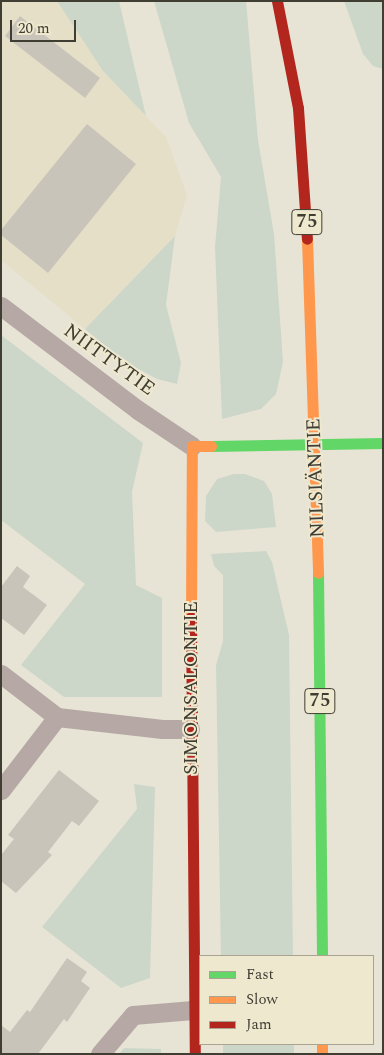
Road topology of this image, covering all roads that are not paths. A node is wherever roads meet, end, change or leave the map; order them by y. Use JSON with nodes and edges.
{"nodes":[{"id":1,"x":277,"y":1,"type":"edge"},
{"id":2,"x":1,"y":306,"type":"edge"},
{"id":3,"x":383,"y":443,"type":"edge"},
{"id":4,"x":315,"y":445,"type":"junction"},
{"id":5,"x":192,"y":446,"type":"junction"},
{"id":6,"x":1,"y":674,"type":"edge"},
{"id":7,"x":57,"y":717,"type":"junction"},
{"id":8,"x":190,"y":729,"type":"junction"},
{"id":9,"x":1,"y":790,"type":"edge"},
{"id":10,"x":322,"y":955,"type":"edge"},
{"id":11,"x":193,"y":1010,"type":"junction"},
{"id":12,"x":100,"y":1054,"type":"edge"},
{"id":13,"x":195,"y":1054,"type":"edge"}],
"edges":[{"from":1,"to":4,"type":"main road","name":"NILSIÄNTIE","number":"75"},
{"from":2,"to":5,"type":"street","name":"NIITTYTIE"},
{"from":3,"to":4,"type":"main road"},
{"from":4,"to":5,"type":"main road"},
{"from":4,"to":10,"type":"main road","name":"NILSIÄNTIE","number":"75"},
{"from":5,"to":8,"type":"main road","name":"SIMONSALONTIE"},
{"from":6,"to":7,"type":"street"},
{"from":7,"to":8,"type":"street"},
{"from":7,"to":9,"type":"street"},
{"from":8,"to":11,"type":"main road","name":"SIMONSALONTIE"},
{"from":11,"to":12,"type":"street"},
{"from":11,"to":13,"type":"main road","name":"SIMONSALONTIE"}]}
